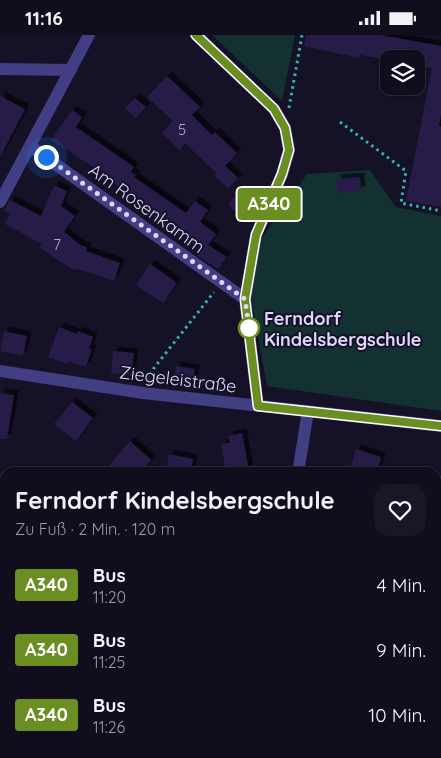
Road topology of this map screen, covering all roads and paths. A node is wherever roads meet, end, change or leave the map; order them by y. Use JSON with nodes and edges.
{"nodes":[{"id":1,"x":90,"y":35,"type":"edge"},
{"id":2,"x":196,"y":35,"type":"edge"},
{"id":3,"x":302,"y":35,"type":"edge"},
{"id":4,"x":0,"y":69,"type":"edge"},
{"id":5,"x":71,"y":70,"type":"junction"},
{"id":6,"x":340,"y":122,"type":"dead end"},
{"id":7,"x":285,"y":128,"type":"junction"},
{"id":8,"x":30,"y":146,"type":"junction"},
{"id":9,"x":0,"y":202,"type":"edge"},
{"id":10,"x":441,"y":211,"type":"edge"},
{"id":11,"x":221,"y":282,"type":"junction"},
{"id":12,"x":245,"y":299,"type":"junction"},
{"id":13,"x":0,"y":371,"type":"edge"},
{"id":14,"x":143,"y":393,"type":"junction"},
{"id":15,"x":258,"y":406,"type":"junction"},
{"id":16,"x":308,"y":411,"type":"junction"},
{"id":17,"x":441,"y":426,"type":"edge"},
{"id":18,"x":299,"y":467,"type":"edge"}],
"edges":[{"from":1,"to":5,"type":"street"},
{"from":2,"to":7,"type":"street"},
{"from":3,"to":7,"type":"path"},
{"from":4,"to":5,"type":"street"},
{"from":5,"to":8,"type":"street"},
{"from":6,"to":10,"type":"path"},
{"from":7,"to":12,"type":"street"},
{"from":8,"to":9,"type":"street"},
{"from":8,"to":11,"type":"street","name":"Am Rosenkamm"},
{"from":11,"to":12,"type":"street","name":"Am Rosenkamm"},
{"from":11,"to":14,"type":"path"},
{"from":12,"to":15,"type":"street"},
{"from":13,"to":14,"type":"street","name":"Ziegeleistraße"},
{"from":14,"to":15,"type":"street","name":"Ziegeleistraße"},
{"from":15,"to":16,"type":"street","name":"Ziegeleistraße"},
{"from":16,"to":17,"type":"street","name":"Ziegeleistraße"},
{"from":16,"to":18,"type":"street"}]}
